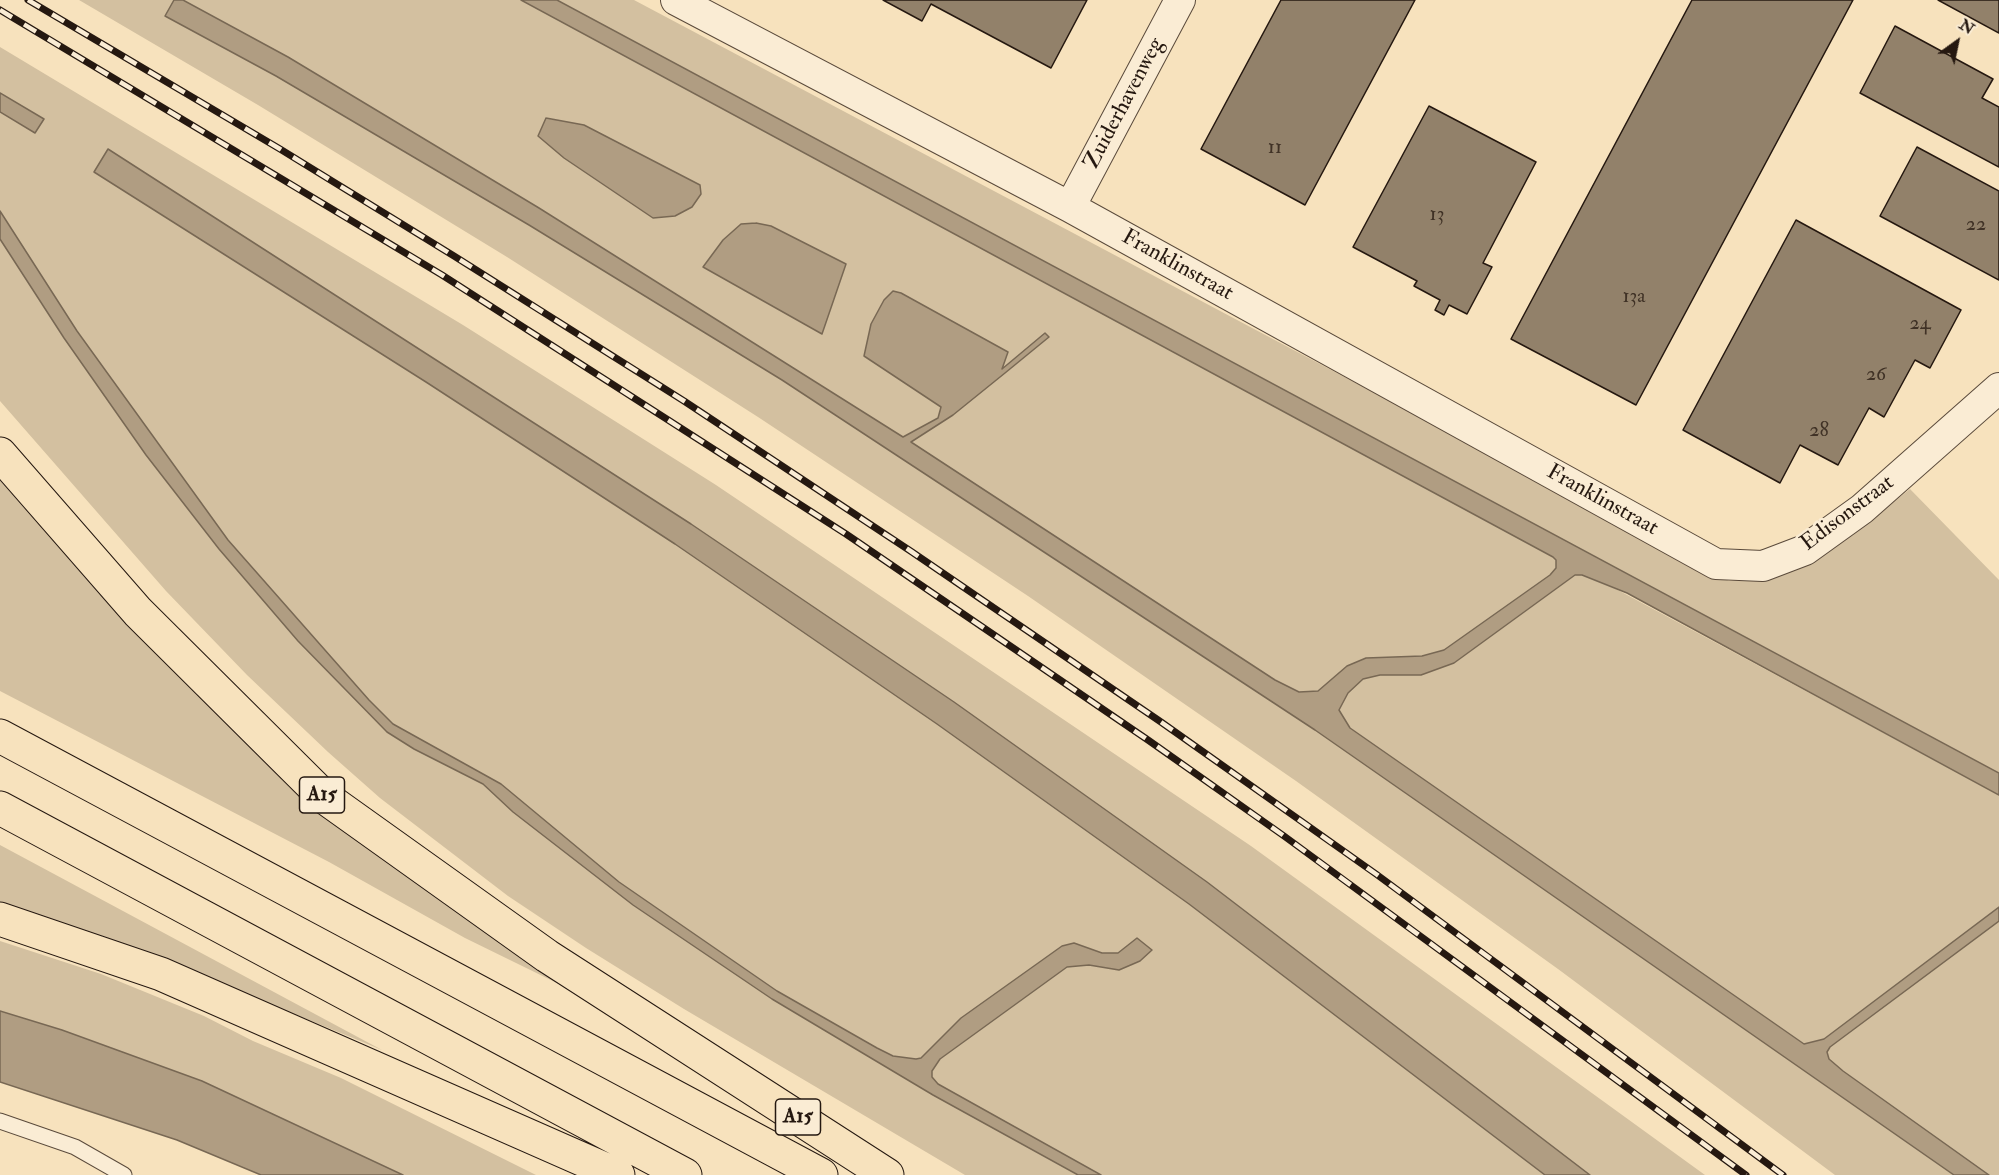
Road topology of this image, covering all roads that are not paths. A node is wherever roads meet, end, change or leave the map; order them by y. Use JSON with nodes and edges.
{"nodes":[{"id":1,"x":676,"y":0,"type":"edge"},
{"id":2,"x":1180,"y":0,"type":"edge"},
{"id":3,"x":1070,"y":207,"type":"junction"},
{"id":4,"x":1999,"y":388,"type":"edge"},
{"id":5,"x":0,"y":454,"type":"edge"},
{"id":6,"x":1673,"y":540,"type":"joint"},
{"id":7,"x":0,"y":736,"type":"edge"},
{"id":8,"x":0,"y":808,"type":"edge"},
{"id":9,"x":0,"y":919,"type":"edge"},
{"id":10,"x":0,"y":1122,"type":"edge"},
{"id":11,"x":124,"y":1175,"type":"edge"},
{"id":12,"x":618,"y":1175,"type":"edge"},
{"id":13,"x":685,"y":1175,"type":"edge"},
{"id":14,"x":821,"y":1175,"type":"edge"},
{"id":15,"x":887,"y":1175,"type":"edge"}],
"edges":[{"from":1,"to":3,"type":"street","name":"Franklinstraat"},
{"from":2,"to":3,"type":"street","name":"Zuiderhavenweg"},
{"from":3,"to":6,"type":"street","name":"Franklinstraat"},
{"from":4,"to":6,"type":"street","name":"Edisonstraat"},
{"from":5,"to":15,"type":"highway","number":"A15"},
{"from":7,"to":14,"type":"highway","number":"A15"},
{"from":8,"to":13,"type":"highway"},
{"from":9,"to":12,"type":"highway"},
{"from":10,"to":11,"type":"lane"}]}
